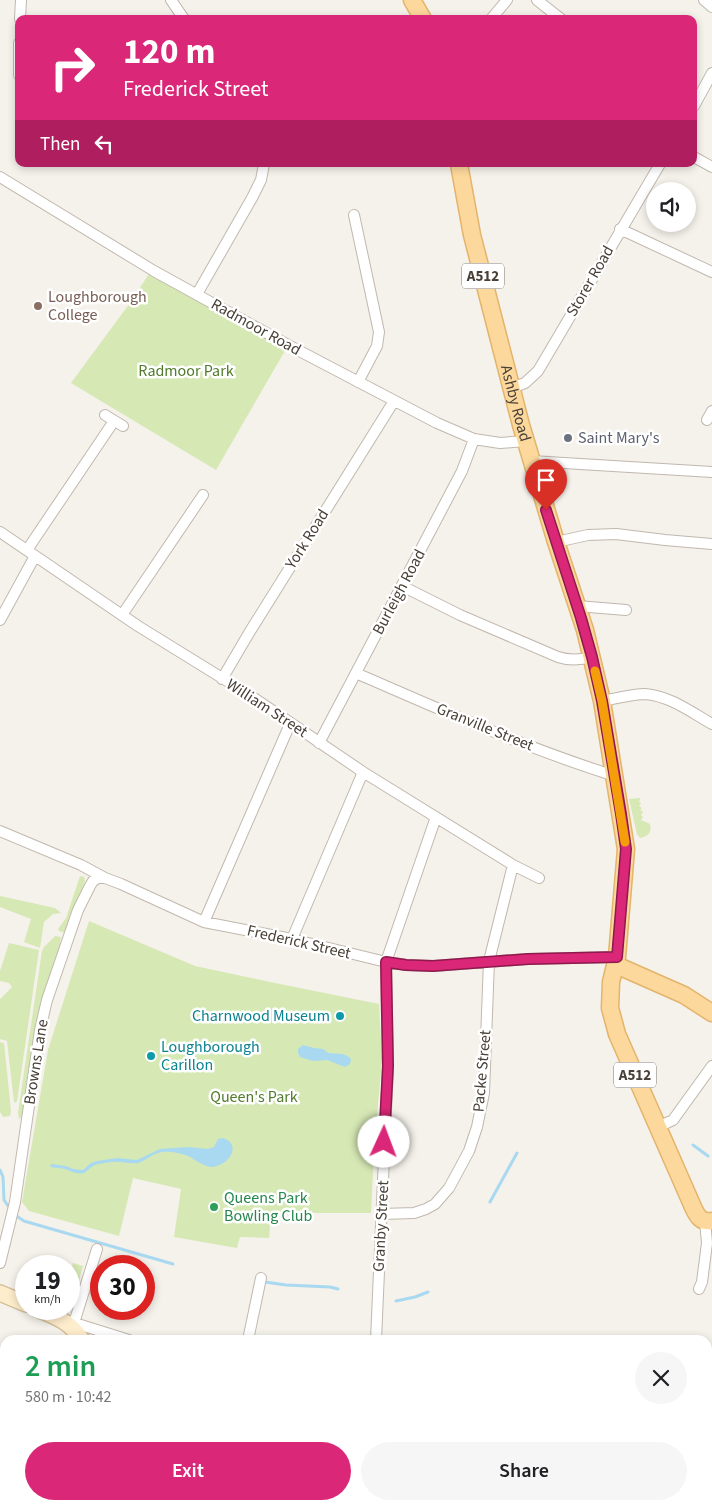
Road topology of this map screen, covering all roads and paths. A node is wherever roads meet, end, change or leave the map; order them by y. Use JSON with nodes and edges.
{"nodes":[{"id":1,"x":21,"y":0,"type":"edge"},
{"id":2,"x":171,"y":0,"type":"edge"},
{"id":3,"x":412,"y":0,"type":"edge"},
{"id":4,"x":507,"y":0,"type":"edge"},
{"id":5,"x":537,"y":0,"type":"edge"},
{"id":6,"x":704,"y":0,"type":"edge"},
{"id":7,"x":712,"y":6,"type":"edge"},
{"id":8,"x":20,"y":15,"type":"edge"},
{"id":9,"x":181,"y":15,"type":"edge"},
{"id":10,"x":420,"y":15,"type":"edge"},
{"id":11,"x":494,"y":15,"type":"edge"},
{"id":12,"x":556,"y":15,"type":"edge"},
{"id":13,"x":712,"y":73,"type":"edge"},
{"id":14,"x":697,"y":100,"type":"edge"},
{"id":15,"x":697,"y":160,"type":"edge"},
{"id":16,"x":263,"y":167,"type":"edge"},
{"id":17,"x":460,"y":167,"type":"edge"},
{"id":18,"x":658,"y":167,"type":"edge"},
{"id":19,"x":712,"y":167,"type":"edge"},
{"id":20,"x":0,"y":177,"type":"edge"},
{"id":21,"x":354,"y":215,"type":"dead end"},
{"id":22,"x":620,"y":229,"type":"junction"},
{"id":23,"x":712,"y":272,"type":"edge"},
{"id":24,"x":197,"y":294,"type":"junction"},
{"id":25,"x":358,"y":382,"type":"junction"},
{"id":26,"x":511,"y":388,"type":"junction"},
{"id":27,"x":394,"y":401,"type":"junction"},
{"id":28,"x":105,"y":415,"type":"dead end"},
{"id":29,"x":474,"y":438,"type":"junction"},
{"id":30,"x":525,"y":441,"type":"junction"},
{"id":31,"x":531,"y":461,"type":"junction"},
{"id":32,"x":712,"y":472,"type":"edge"},
{"id":33,"x":203,"y":494,"type":"dead end"},
{"id":34,"x":0,"y":532,"type":"edge"},
{"id":35,"x":711,"y":541,"type":"edge"},
{"id":36,"x":556,"y":542,"type":"junction"},
{"id":37,"x":31,"y":553,"type":"junction"},
{"id":38,"x":402,"y":586,"type":"junction"},
{"id":39,"x":577,"y":606,"type":"junction"},
{"id":40,"x":626,"y":610,"type":"dead end"},
{"id":41,"x":122,"y":615,"type":"junction"},
{"id":42,"x":0,"y":620,"type":"edge"},
{"id":43,"x":592,"y":657,"type":"junction"},
{"id":44,"x":356,"y":672,"type":"junction"},
{"id":45,"x":222,"y":679,"type":"junction"},
{"id":46,"x":602,"y":701,"type":"junction"},
{"id":47,"x":290,"y":724,"type":"junction"},
{"id":48,"x":712,"y":724,"type":"edge"},
{"id":49,"x":319,"y":743,"type":"junction"},
{"id":50,"x":362,"y":772,"type":"junction"},
{"id":51,"x":615,"y":776,"type":"junction"},
{"id":52,"x":436,"y":817,"type":"junction"},
{"id":53,"x":0,"y":831,"type":"edge"},
{"id":54,"x":513,"y":864,"type":"junction"},
{"id":55,"x":106,"y":878,"type":"junction"},
{"id":56,"x":539,"y":878,"type":"dead end"},
{"id":57,"x":204,"y":922,"type":"junction"},
{"id":58,"x":292,"y":939,"type":"junction"},
{"id":59,"x":489,"y":961,"type":"junction"},
{"id":60,"x":616,"y":961,"type":"junction"},
{"id":61,"x":386,"y":962,"type":"junction"},
{"id":62,"x":712,"y":1014,"type":"edge"},
{"id":63,"x":712,"y":1066,"type":"edge"},
{"id":64,"x":658,"y":1127,"type":"junction"},
{"id":65,"x":382,"y":1214,"type":"junction"},
{"id":66,"x":708,"y":1221,"type":"edge"},
{"id":67,"x":97,"y":1249,"type":"dead end"},
{"id":68,"x":0,"y":1263,"type":"edge"},
{"id":69,"x":262,"y":1278,"type":"dead end"},
{"id":70,"x":699,"y":1289,"type":"dead end"},
{"id":71,"x":0,"y":1293,"type":"edge"},
{"id":72,"x":15,"y":1299,"type":"edge"},
{"id":73,"x":58,"y":1320,"type":"edge"},
{"id":74,"x":73,"y":1328,"type":"edge"},
{"id":75,"x":106,"y":1335,"type":"edge"},
{"id":76,"x":249,"y":1335,"type":"edge"},
{"id":77,"x":376,"y":1335,"type":"edge"}],
"edges":[{"from":1,"to":8,"type":"street"},
{"from":2,"to":9,"type":"street"},
{"from":3,"to":10,"type":"main road"},
{"from":4,"to":11,"type":"street"},
{"from":5,"to":12,"type":"street"},
{"from":6,"to":7,"type":"street"},
{"from":13,"to":14,"type":"street"},
{"from":15,"to":19,"type":"street"},
{"from":16,"to":24,"type":"street"},
{"from":17,"to":26,"type":"main road","name":"Ashby Road","number":"A512"},
{"from":18,"to":22,"type":"street","name":"Storer Road"},
{"from":20,"to":24,"type":"street","name":"Radmoor Road"},
{"from":21,"to":25,"type":"street"},
{"from":22,"to":23,"type":"street"},
{"from":22,"to":26,"type":"street","name":"Storer Road"},
{"from":24,"to":25,"type":"street","name":"Radmoor Road"},
{"from":25,"to":27,"type":"street","name":"Radmoor Road"},
{"from":26,"to":30,"type":"main road","name":"Ashby Road","number":"A512"},
{"from":27,"to":29,"type":"street","name":"Radmoor Road"},
{"from":27,"to":45,"type":"street","name":"York Road"},
{"from":28,"to":37,"type":"street"},
{"from":29,"to":30,"type":"street","name":"Radmoor Road"},
{"from":29,"to":38,"type":"street","name":"Burleigh Road"},
{"from":30,"to":31,"type":"main road","name":"Ashby Road","number":"A512"},
{"from":31,"to":32,"type":"street"},
{"from":31,"to":36,"type":"main road","name":"Ashby Road","number":"A512"},
{"from":33,"to":41,"type":"street"},
{"from":34,"to":37,"type":"street","name":"William Street"},
{"from":35,"to":36,"type":"street"},
{"from":36,"to":39,"type":"main road","name":"Ashby Road","number":"A512"},
{"from":37,"to":41,"type":"street","name":"William Street"},
{"from":37,"to":42,"type":"street"},
{"from":38,"to":43,"type":"street"},
{"from":38,"to":44,"type":"street","name":"Burleigh Road"},
{"from":39,"to":40,"type":"street"},
{"from":39,"to":43,"type":"main road","name":"Ashby Road","number":"A512"},
{"from":41,"to":45,"type":"street","name":"William Street"},
{"from":43,"to":46,"type":"main road","name":"Ashby Road","number":"A512"},
{"from":44,"to":49,"type":"street","name":"Burleigh Road"},
{"from":44,"to":51,"type":"street","name":"Granville Street"},
{"from":45,"to":47,"type":"street","name":"William Street"},
{"from":46,"to":48,"type":"street"},
{"from":46,"to":51,"type":"main road","name":"Ashby Road","number":"A512"},
{"from":47,"to":49,"type":"street","name":"William Street"},
{"from":47,"to":57,"type":"street"},
{"from":49,"to":50,"type":"street","name":"William Street"},
{"from":50,"to":52,"type":"street","name":"William Street"},
{"from":50,"to":58,"type":"street"},
{"from":51,"to":60,"type":"main road","name":"Ashby Road","number":"A512"},
{"from":52,"to":54,"type":"street","name":"William Street"},
{"from":52,"to":61,"type":"street"},
{"from":53,"to":55,"type":"street","name":"Frederick Street"},
{"from":54,"to":56,"type":"street","name":"William Street"},
{"from":54,"to":59,"type":"street","name":"Packe Street"},
{"from":55,"to":57,"type":"street","name":"Frederick Street"},
{"from":55,"to":68,"type":"street","name":"Browns Lane"},
{"from":57,"to":58,"type":"street","name":"Frederick Street"},
{"from":58,"to":61,"type":"street","name":"Frederick Street"},
{"from":59,"to":60,"type":"street","name":"Frederick Street"},
{"from":59,"to":61,"type":"street","name":"Frederick Street"},
{"from":59,"to":65,"type":"street","name":"Packe Street"},
{"from":60,"to":62,"type":"main road"},
{"from":60,"to":64,"type":"main road","number":"A512"},
{"from":61,"to":65,"type":"street","name":"Granby Street"},
{"from":63,"to":64,"type":"street"},
{"from":64,"to":66,"type":"main road","number":"A512"},
{"from":65,"to":77,"type":"street","name":"Granby Street"},
{"from":66,"to":70,"type":"street"},
{"from":67,"to":74,"type":"street"},
{"from":69,"to":76,"type":"street"},
{"from":71,"to":72,"type":"main road"},
{"from":73,"to":74,"type":"main road"},
{"from":74,"to":75,"type":"street"}]}
